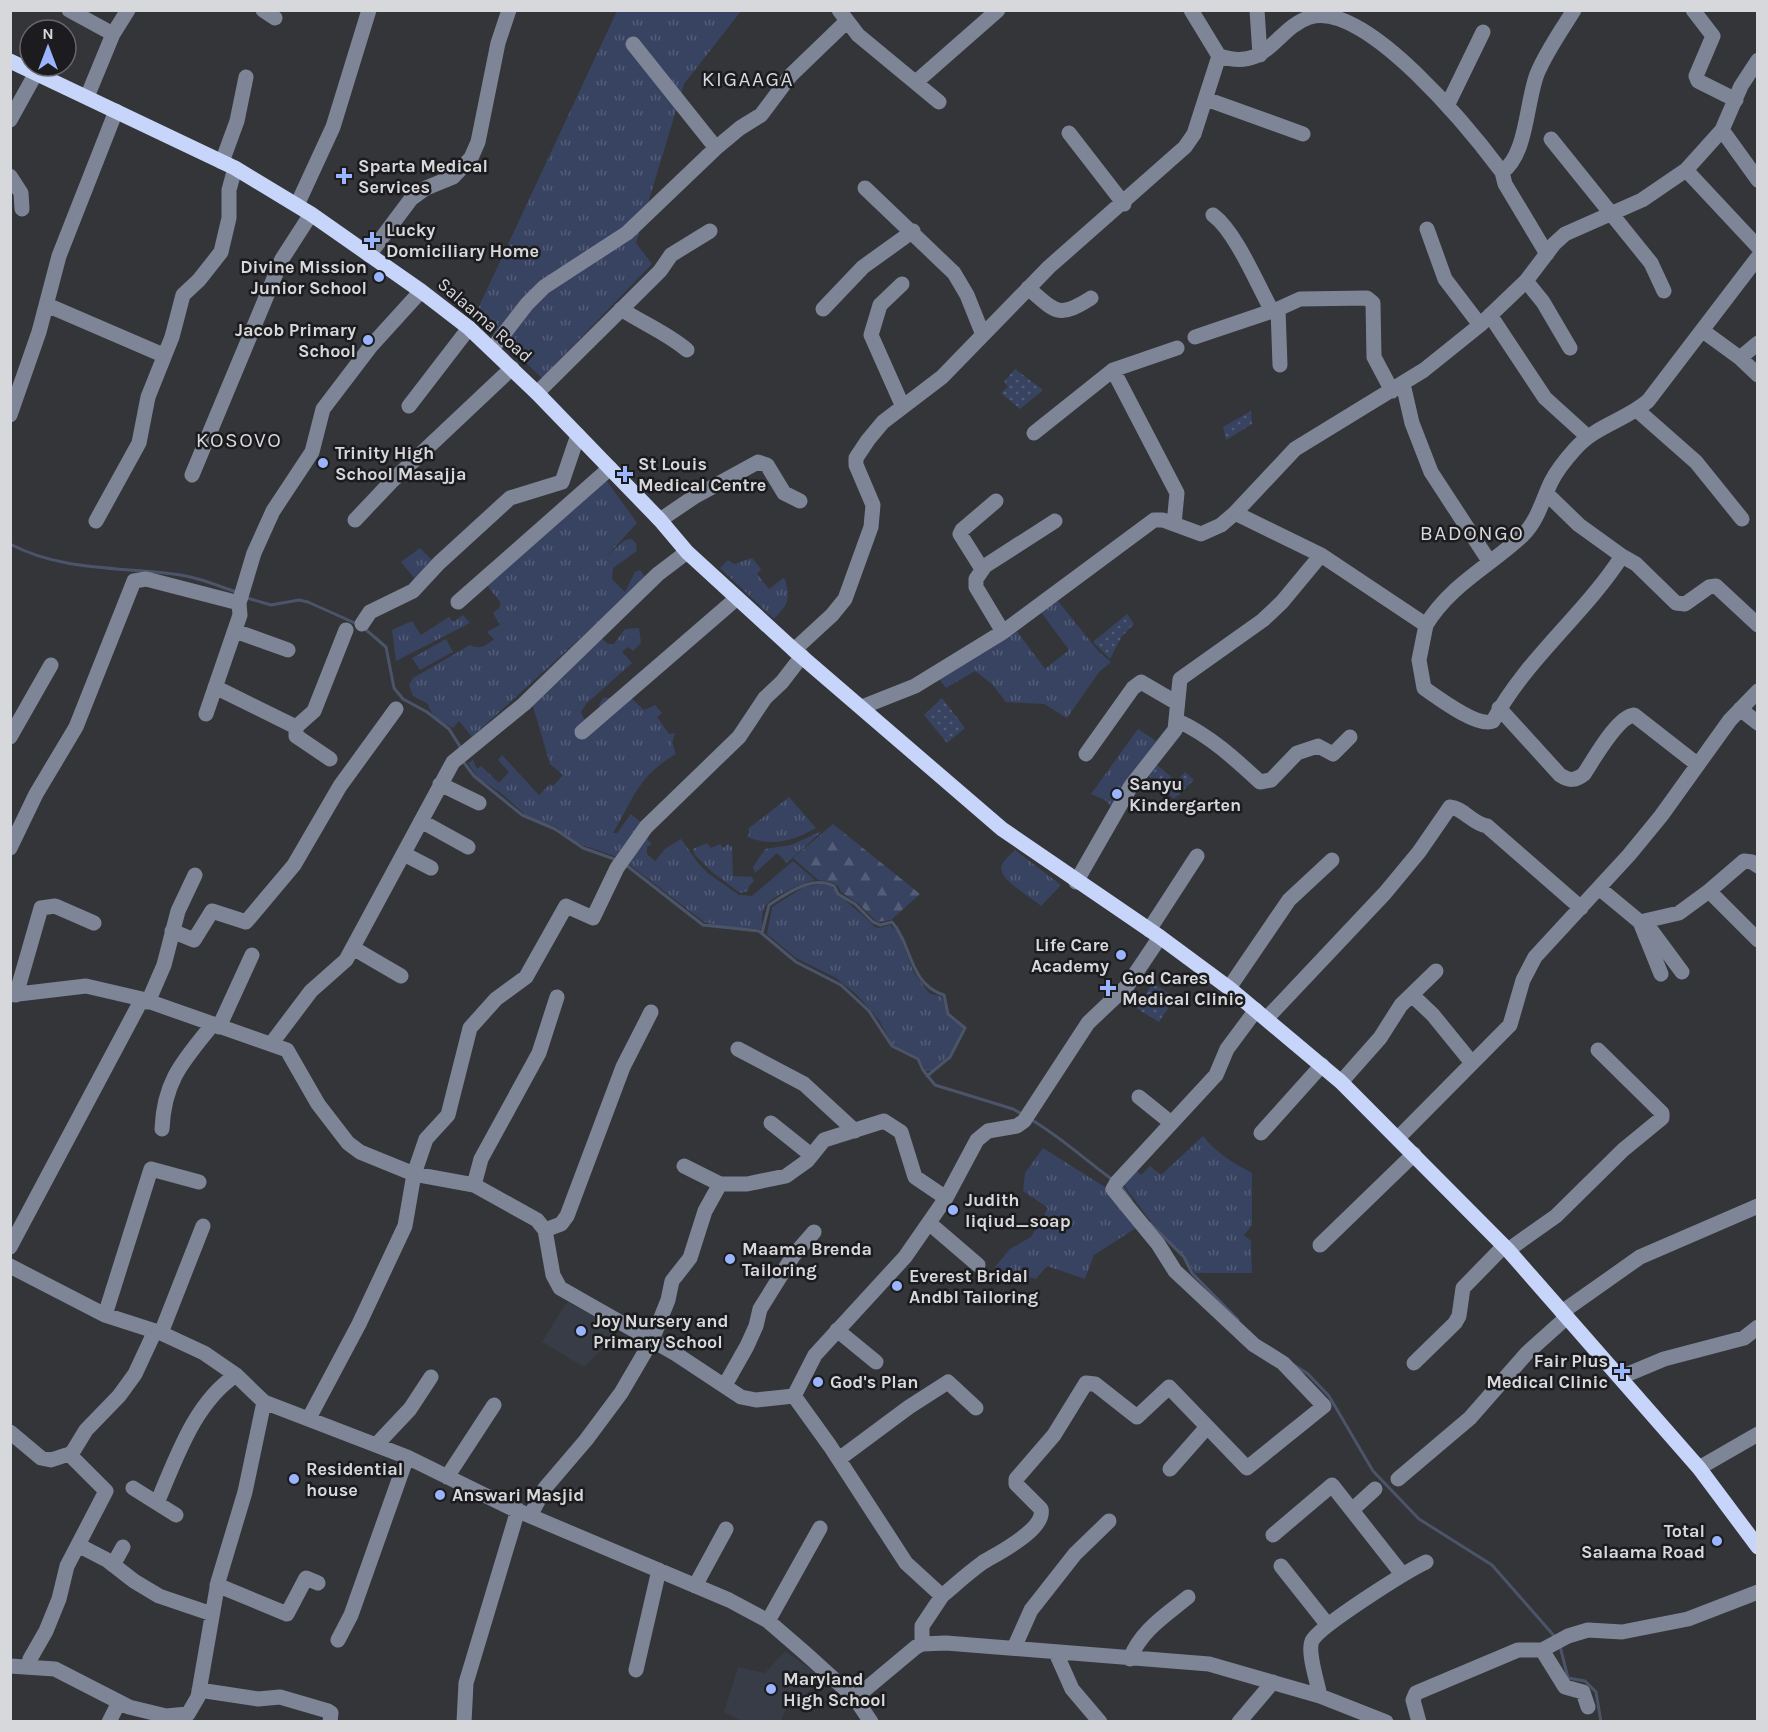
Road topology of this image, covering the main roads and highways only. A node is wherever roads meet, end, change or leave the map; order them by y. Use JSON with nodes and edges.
{"nodes":[{"id":1,"x":10,"y":61,"type":"edge"},
{"id":2,"x":1758,"y":1547,"type":"edge"}],
"edges":[{"from":1,"to":2,"type":"main road","name":"Salaama Road"}]}
